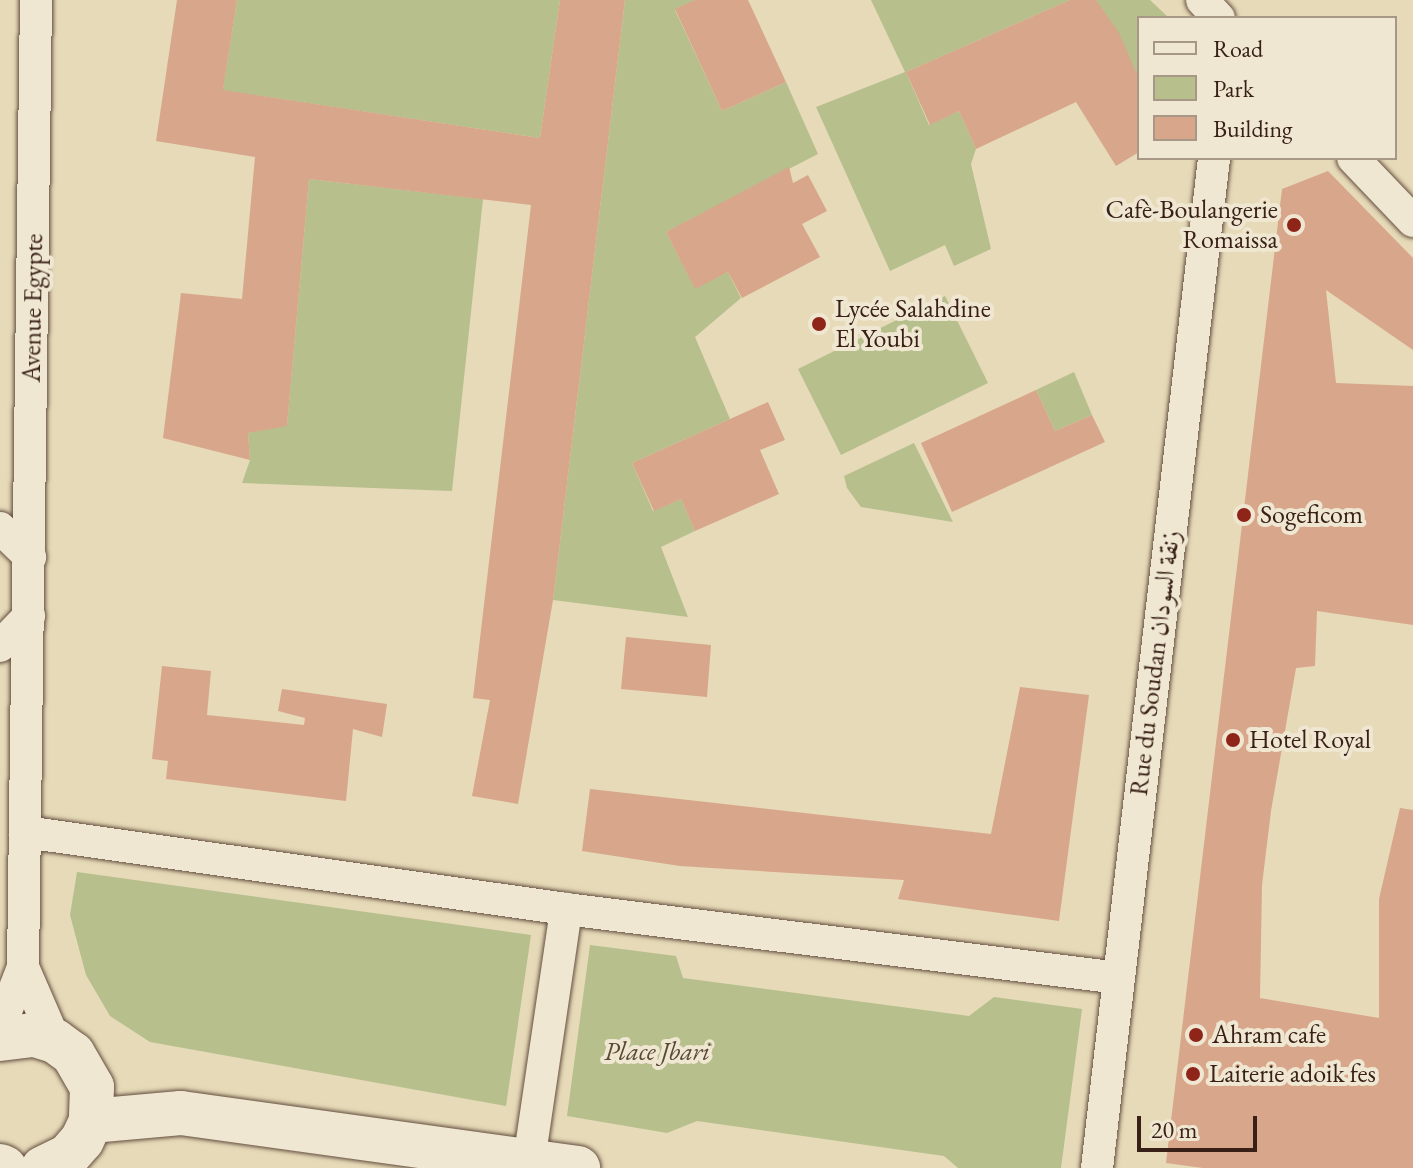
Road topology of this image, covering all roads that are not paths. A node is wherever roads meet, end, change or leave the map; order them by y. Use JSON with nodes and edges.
{"nodes":[{"id":1,"x":36,"y":0,"type":"edge"},
{"id":2,"x":1202,"y":0,"type":"edge"},
{"id":3,"x":1217,"y":16,"type":"edge"},
{"id":4,"x":1214,"y":160,"type":"edge"},
{"id":5,"x":1355,"y":160,"type":"edge"},
{"id":6,"x":1413,"y":221,"type":"edge"},
{"id":7,"x":0,"y":528,"type":"edge"},
{"id":8,"x":30,"y":557,"type":"junction"},
{"id":9,"x":29,"y":616,"type":"junction"},
{"id":10,"x":0,"y":646,"type":"edge"},
{"id":11,"x":25,"y":832,"type":"junction"},
{"id":12,"x":566,"y":909,"type":"junction"},
{"id":13,"x":23,"y":967,"type":"junction"},
{"id":14,"x":1119,"y":978,"type":"junction"},
{"id":15,"x":0,"y":1027,"type":"edge"},
{"id":16,"x":0,"y":1039,"type":"edge"},
{"id":17,"x":55,"y":1041,"type":"junction"},
{"id":18,"x":86,"y":1071,"type":"junction"},
{"id":19,"x":181,"y":1113,"type":"junction"},
{"id":20,"x":66,"y":1153,"type":"edge"},
{"id":21,"x":529,"y":1161,"type":"junction"},
{"id":22,"x":578,"y":1168,"type":"edge"},
{"id":23,"x":1097,"y":1168,"type":"edge"}],
"edges":[{"from":1,"to":8,"type":"street","name":"Avenue Egypte"},
{"from":2,"to":3,"type":"street"},
{"from":4,"to":14,"type":"street","name":"Rue du Soudan زنقة السودان"},
{"from":5,"to":6,"type":"street"},
{"from":7,"to":8,"type":"street"},
{"from":8,"to":9,"type":"street","name":"Avenue Egypte"},
{"from":9,"to":10,"type":"street"},
{"from":9,"to":11,"type":"street","name":"Avenue Egypte"},
{"from":11,"to":12,"type":"street"},
{"from":11,"to":13,"type":"street","name":"Avenue Egypte"},
{"from":12,"to":14,"type":"street"},
{"from":12,"to":21,"type":"street"},
{"from":13,"to":15,"type":"street","name":"Avenue Egypte"},
{"from":13,"to":17,"type":"street","name":"Avenue Egypte"},
{"from":14,"to":23,"type":"street","name":"Rue du Soudan زنقة السودان"},
{"from":16,"to":17,"type":"street"},
{"from":17,"to":18,"type":"street"},
{"from":18,"to":19,"type":"street"},
{"from":18,"to":20,"type":"street"},
{"from":19,"to":20,"type":"street"},
{"from":19,"to":21,"type":"street"},
{"from":21,"to":22,"type":"street"}]}
